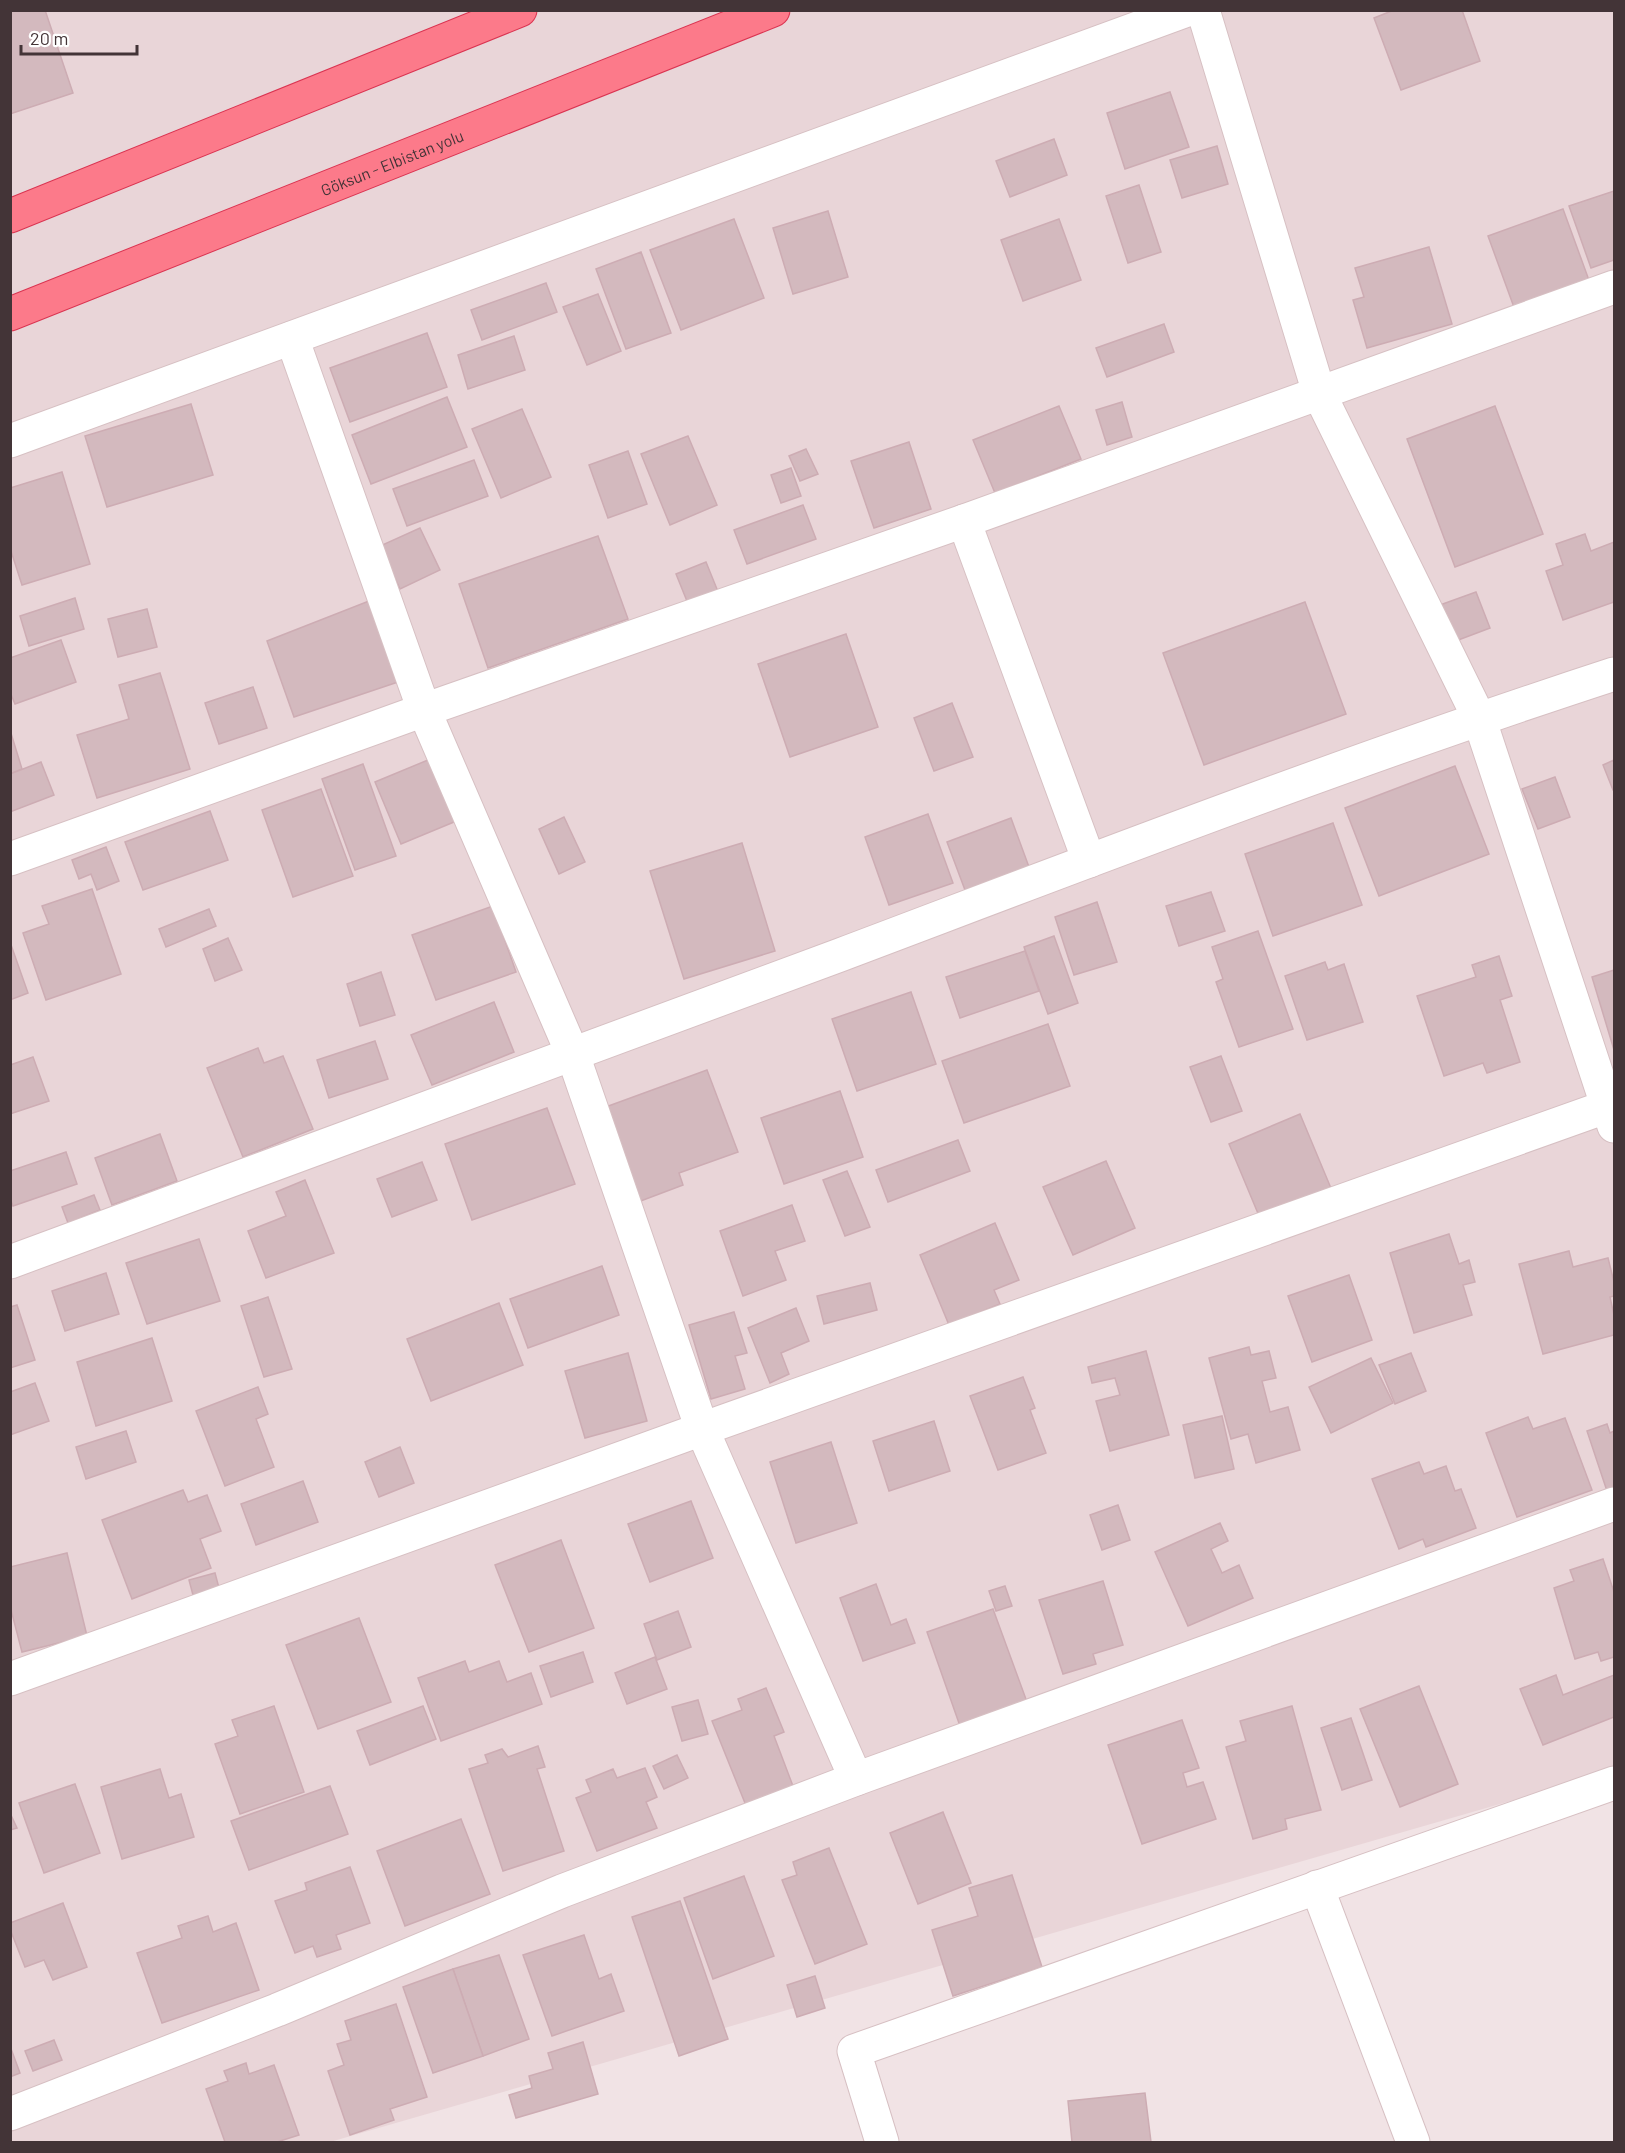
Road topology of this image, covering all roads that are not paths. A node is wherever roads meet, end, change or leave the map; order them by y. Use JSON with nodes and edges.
{"nodes":[{"id":1,"x":520,"y":10,"type":"edge"},
{"id":2,"x":773,"y":10,"type":"edge"},
{"id":3,"x":1187,"y":10,"type":"edge"},
{"id":4,"x":1203,"y":10,"type":"edge"},
{"id":5,"x":10,"y":216,"type":"edge"},
{"id":6,"x":1614,"y":287,"type":"edge"},
{"id":7,"x":10,"y":314,"type":"edge"},
{"id":8,"x":292,"y":338,"type":"junction"},
{"id":9,"x":1319,"y":393,"type":"junction"},
{"id":10,"x":10,"y":441,"type":"edge"},
{"id":11,"x":964,"y":521,"type":"junction"},
{"id":12,"x":1614,"y":674,"type":"edge"},
{"id":13,"x":424,"y":710,"type":"junction"},
{"id":14,"x":1479,"y":718,"type":"junction"},
{"id":15,"x":10,"y":859,"type":"edge"},
{"id":16,"x":1089,"y":861,"type":"junction"},
{"id":17,"x":573,"y":1055,"type":"junction"},
{"id":18,"x":1612,"y":1113,"type":"edge"},
{"id":19,"x":10,"y":1262,"type":"edge"},
{"id":20,"x":702,"y":1429,"type":"junction"},
{"id":21,"x":1614,"y":1504,"type":"edge"},
{"id":22,"x":10,"y":1680,"type":"edge"},
{"id":23,"x":856,"y":1779,"type":"junction"},
{"id":24,"x":1614,"y":1783,"type":"edge"},
{"id":25,"x":1317,"y":1887,"type":"junction"},
{"id":26,"x":10,"y":2114,"type":"edge"},
{"id":27,"x":882,"y":2142,"type":"edge"},
{"id":28,"x":1413,"y":2142,"type":"edge"}],
"edges":[{"from":1,"to":5,"type":"highway"},
{"from":2,"to":7,"type":"highway","name":"Göksun - Elbistan yolu"},
{"from":3,"to":8,"type":"street"},
{"from":4,"to":9,"type":"street"},
{"from":6,"to":9,"type":"street"},
{"from":8,"to":10,"type":"street"},
{"from":8,"to":13,"type":"street"},
{"from":9,"to":11,"type":"street"},
{"from":9,"to":14,"type":"street"},
{"from":11,"to":13,"type":"street"},
{"from":11,"to":16,"type":"street"},
{"from":12,"to":14,"type":"street"},
{"from":13,"to":15,"type":"street"},
{"from":13,"to":17,"type":"street"},
{"from":14,"to":16,"type":"street"},
{"from":14,"to":18,"type":"street"},
{"from":16,"to":17,"type":"street"},
{"from":17,"to":19,"type":"street"},
{"from":17,"to":20,"type":"street"},
{"from":18,"to":20,"type":"street"},
{"from":20,"to":22,"type":"street"},
{"from":20,"to":23,"type":"street"},
{"from":21,"to":23,"type":"street"},
{"from":23,"to":26,"type":"street"},
{"from":24,"to":25,"type":"street"},
{"from":25,"to":27,"type":"street"},
{"from":25,"to":28,"type":"street"}]}
